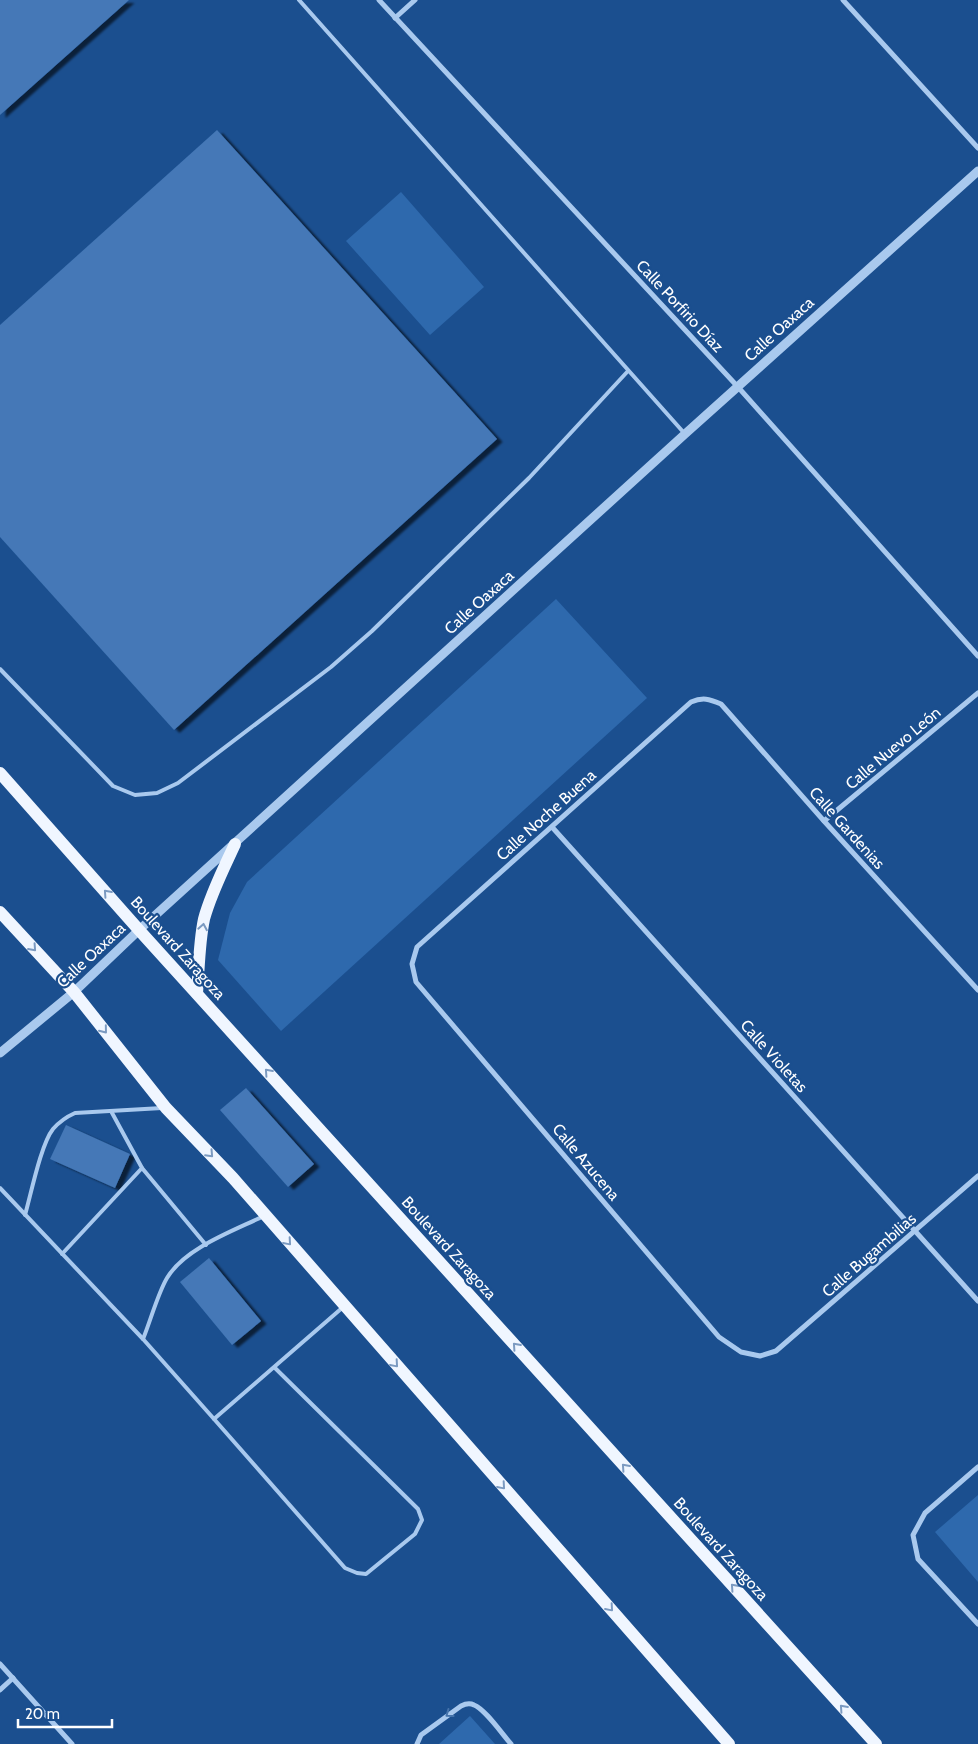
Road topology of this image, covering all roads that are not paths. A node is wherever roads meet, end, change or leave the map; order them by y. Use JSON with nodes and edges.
{"nodes":[{"id":1,"x":299,"y":0,"type":"edge"},
{"id":2,"x":380,"y":0,"type":"edge"},
{"id":3,"x":415,"y":0,"type":"edge"},
{"id":4,"x":843,"y":0,"type":"edge"},
{"id":5,"x":395,"y":18,"type":"junction"},
{"id":6,"x":978,"y":148,"type":"edge"},
{"id":7,"x":978,"y":171,"type":"edge"},
{"id":8,"x":628,"y":371,"type":"junction"},
{"id":9,"x":738,"y":386,"type":"junction"},
{"id":10,"x":685,"y":434,"type":"junction"},
{"id":11,"x":978,"y":656,"type":"edge"},
{"id":12,"x":0,"y":669,"type":"edge"},
{"id":13,"x":978,"y":693,"type":"edge"},
{"id":14,"x":691,"y":702,"type":"joint"},
{"id":15,"x":0,"y":773,"type":"edge"},
{"id":16,"x":824,"y":821,"type":"junction"},
{"id":17,"x":552,"y":827,"type":"junction"},
{"id":18,"x":235,"y":844,"type":"junction"},
{"id":19,"x":0,"y":912,"type":"edge"},
{"id":20,"x":139,"y":930,"type":"junction"},
{"id":21,"x":417,"y":948,"type":"joint"},
{"id":22,"x":978,"y":990,"type":"edge"},
{"id":23,"x":74,"y":992,"type":"junction"},
{"id":24,"x":197,"y":993,"type":"junction"},
{"id":25,"x":0,"y":1053,"type":"edge"},
{"id":26,"x":166,"y":1108,"type":"junction"},
{"id":27,"x":111,"y":1110,"type":"junction"},
{"id":28,"x":142,"y":1168,"type":"junction"},
{"id":29,"x":978,"y":1176,"type":"edge"},
{"id":30,"x":0,"y":1188,"type":"edge"},
{"id":31,"x":25,"y":1215,"type":"junction"},
{"id":32,"x":266,"y":1216,"type":"junction"},
{"id":33,"x":915,"y":1231,"type":"junction"},
{"id":34,"x":206,"y":1245,"type":"junction"},
{"id":35,"x":62,"y":1254,"type":"junction"},
{"id":36,"x":978,"y":1301,"type":"edge"},
{"id":37,"x":344,"y":1306,"type":"junction"},
{"id":38,"x":143,"y":1340,"type":"junction"},
{"id":39,"x":776,"y":1352,"type":"joint"},
{"id":40,"x":275,"y":1368,"type":"junction"},
{"id":41,"x":214,"y":1419,"type":"junction"},
{"id":42,"x":978,"y":1467,"type":"edge"},
{"id":43,"x":978,"y":1624,"type":"edge"},
{"id":44,"x":0,"y":1664,"type":"edge"},
{"id":45,"x":13,"y":1678,"type":"junction"},
{"id":46,"x":0,"y":1690,"type":"edge"},
{"id":47,"x":72,"y":1744,"type":"edge"},
{"id":48,"x":417,"y":1744,"type":"edge"},
{"id":49,"x":511,"y":1744,"type":"edge"},
{"id":50,"x":729,"y":1744,"type":"edge"},
{"id":51,"x":876,"y":1744,"type":"edge"}],
"edges":[{"from":1,"to":8,"type":"lane"},
{"from":2,"to":5,"type":"street","name":"Calle Porfirio Díaz"},
{"from":3,"to":5,"type":"street"},
{"from":4,"to":6,"type":"street"},
{"from":5,"to":9,"type":"street","name":"Calle Porfirio Díaz"},
{"from":7,"to":9,"type":"street","name":"Calle Oaxaca"},
{"from":8,"to":10,"type":"lane"},
{"from":8,"to":12,"type":"lane"},
{"from":9,"to":10,"type":"street","name":"Calle Oaxaca"},
{"from":9,"to":11,"type":"street","name":"Calle Porfirio Díaz"},
{"from":10,"to":18,"type":"street","name":"Calle Oaxaca"},
{"from":13,"to":16,"type":"street","name":"Calle Nuevo León"},
{"from":14,"to":16,"type":"street","name":"Calle Gardenias"},
{"from":14,"to":17,"type":"street","name":"Calle Noche Buena"},
{"from":20,"to":15,"type":"main road","name":"Boulevard Zaragoza","one_way":true},
{"from":16,"to":22,"type":"street","name":"Calle Gardenias"},
{"from":17,"to":21,"type":"street","name":"Calle Noche Buena"},
{"from":17,"to":33,"type":"street","name":"Calle Violetas"},
{"from":18,"to":20,"type":"street","name":"Calle Oaxaca"},
{"from":24,"to":18,"type":"main road","one_way":true},
{"from":19,"to":23,"type":"main road","one_way":true},
{"from":20,"to":23,"type":"street","name":"Calle Oaxaca"},
{"from":20,"to":24,"type":"main road","name":"Boulevard Zaragoza"},
{"from":21,"to":39,"type":"street","name":"Calle Azucena"},
{"from":23,"to":25,"type":"street","name":"Calle Oaxaca"},
{"from":23,"to":26,"type":"main road","one_way":true},
{"from":51,"to":24,"type":"main road","name":"Boulevard Zaragoza","one_way":true},
{"from":26,"to":27,"type":"lane"},
{"from":26,"to":32,"type":"main road","one_way":true},
{"from":27,"to":28,"type":"lane"},
{"from":27,"to":31,"type":"lane"},
{"from":28,"to":34,"type":"lane"},
{"from":28,"to":35,"type":"lane"},
{"from":29,"to":33,"type":"street","name":"Calle Bugambilias"},
{"from":30,"to":31,"type":"lane"},
{"from":31,"to":35,"type":"lane"},
{"from":32,"to":34,"type":"lane"},
{"from":32,"to":37,"type":"main road","one_way":true},
{"from":33,"to":36,"type":"street","name":"Calle Violetas"},
{"from":33,"to":39,"type":"street","name":"Calle Bugambilias"},
{"from":34,"to":38,"type":"lane"},
{"from":35,"to":38,"type":"lane"},
{"from":37,"to":40,"type":"lane"},
{"from":37,"to":50,"type":"main road","one_way":true},
{"from":38,"to":41,"type":"lane"},
{"from":40,"to":41,"type":"lane"},
{"from":40,"to":41,"type":"lane"},
{"from":42,"to":43,"type":"street"},
{"from":44,"to":45,"type":"street"},
{"from":45,"to":46,"type":"street"},
{"from":45,"to":47,"type":"street"},
{"from":49,"to":48,"type":"street","one_way":true}]}
